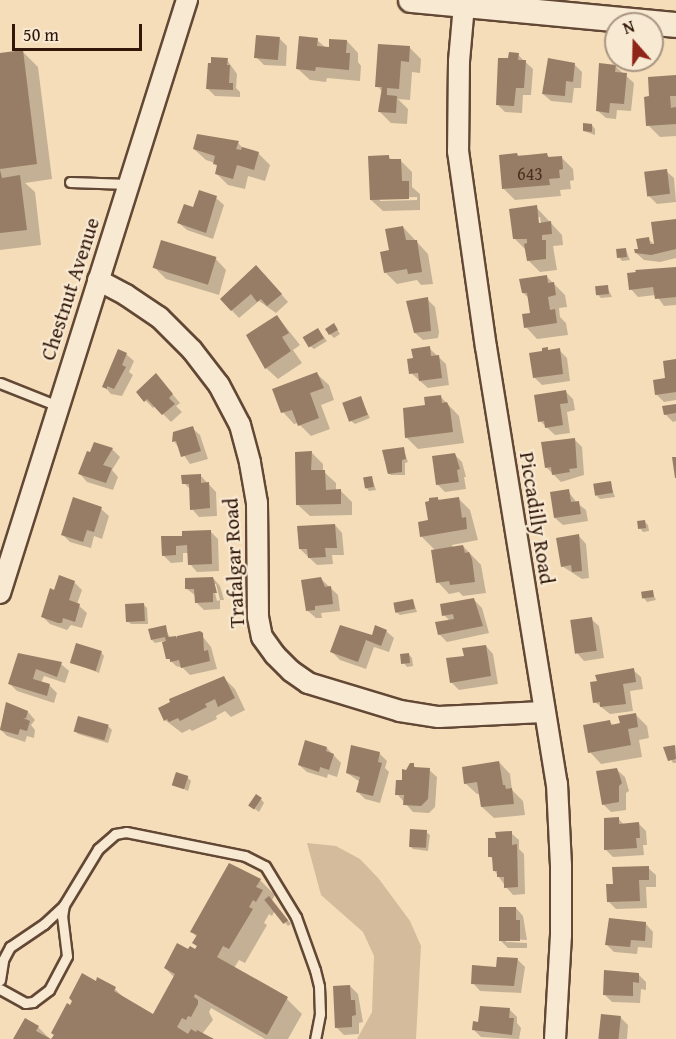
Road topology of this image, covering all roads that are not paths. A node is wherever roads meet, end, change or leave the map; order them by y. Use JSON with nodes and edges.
{"nodes":[{"id":1,"x":187,"y":0,"type":"edge"},
{"id":2,"x":411,"y":0,"type":"edge"},
{"id":3,"x":464,"y":5,"type":"junction"},
{"id":4,"x":676,"y":25,"type":"edge"},
{"id":5,"x":70,"y":182,"type":"dead end"},
{"id":6,"x":128,"y":184,"type":"junction"},
{"id":7,"x":98,"y":280,"type":"junction"},
{"id":8,"x":0,"y":383,"type":"edge"},
{"id":9,"x":58,"y":406,"type":"junction"},
{"id":10,"x":0,"y":593,"type":"edge"},
{"id":11,"x":543,"y":712,"type":"junction"},
{"id":12,"x":64,"y":905,"type":"junction"},
{"id":13,"x":0,"y":980,"type":"edge"},
{"id":14,"x":0,"y":989,"type":"edge"},
{"id":15,"x":315,"y":1039,"type":"edge"},
{"id":16,"x":555,"y":1039,"type":"edge"}],
"edges":[{"from":1,"to":6,"type":"street","name":"Chestnut Avenue"},
{"from":2,"to":3,"type":"street"},
{"from":3,"to":4,"type":"street"},
{"from":3,"to":11,"type":"street","name":"Piccadilly Road"},
{"from":5,"to":6,"type":"lane"},
{"from":6,"to":7,"type":"street","name":"Chestnut Avenue"},
{"from":7,"to":9,"type":"street","name":"Chestnut Avenue"},
{"from":7,"to":11,"type":"street","name":"Trafalgar Road"},
{"from":8,"to":9,"type":"lane"},
{"from":9,"to":10,"type":"street","name":"Chestnut Avenue"},
{"from":11,"to":16,"type":"street","name":"Piccadilly Road"},
{"from":12,"to":13,"type":"lane"},
{"from":12,"to":14,"type":"lane"},
{"from":12,"to":15,"type":"lane"}]}
